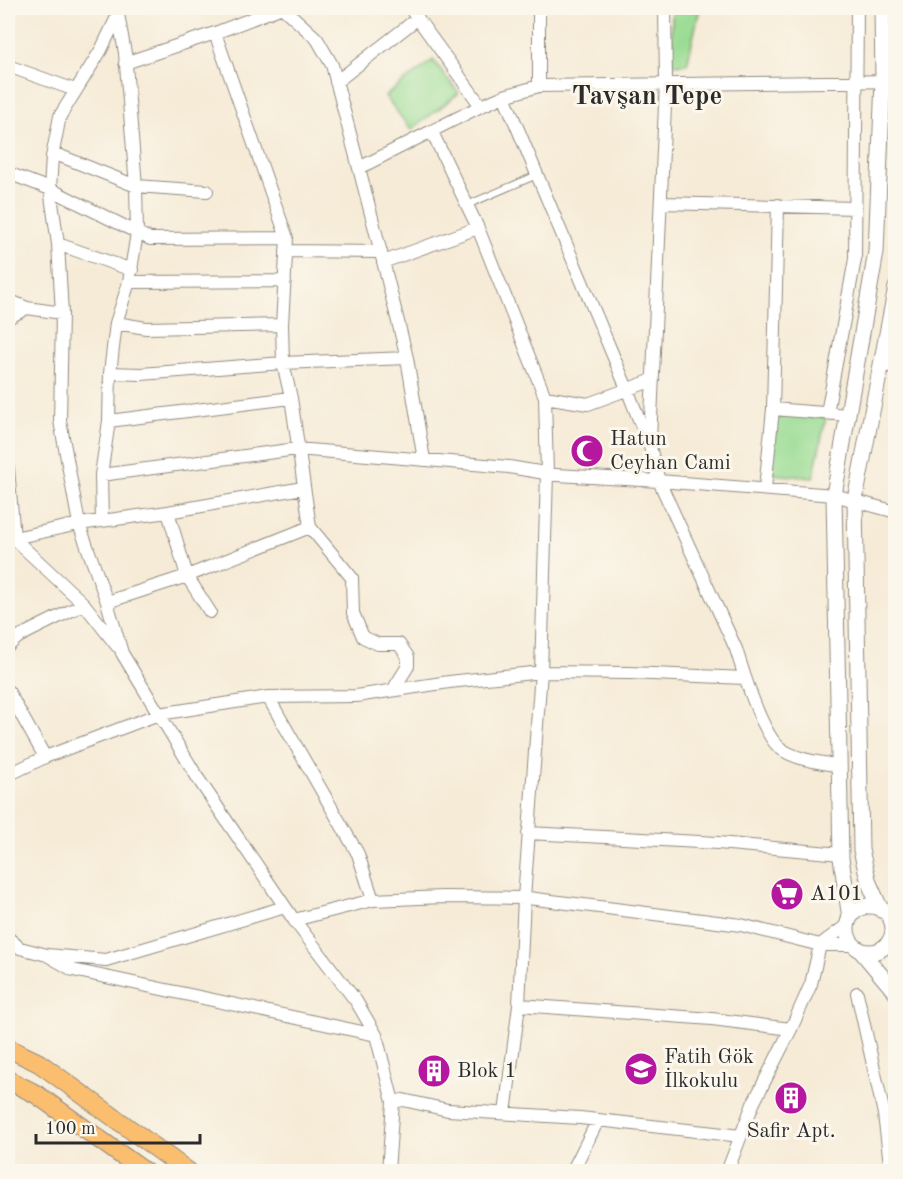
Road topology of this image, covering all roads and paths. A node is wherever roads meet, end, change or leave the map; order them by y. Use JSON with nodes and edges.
{"nodes":[{"id":1,"x":282,"y":8,"type":"edge"},
{"id":2,"x":410,"y":8,"type":"edge"},
{"id":3,"x":539,"y":8,"type":"edge"},
{"id":4,"x":665,"y":8,"type":"edge"},
{"id":5,"x":857,"y":8,"type":"edge"},
{"id":6,"x":882,"y":8,"type":"edge"},
{"id":7,"x":118,"y":11,"type":"edge"},
{"id":8,"x":418,"y":18,"type":"junction"},
{"id":9,"x":215,"y":33,"type":"junction"},
{"id":10,"x":125,"y":63,"type":"junction"},
{"id":11,"x":8,"y":66,"type":"edge"},
{"id":12,"x":858,"y":80,"type":"junction"},
{"id":13,"x":889,"y":81,"type":"edge"},
{"id":14,"x":336,"y":82,"type":"junction"},
{"id":15,"x":666,"y":83,"type":"junction"},
{"id":16,"x":539,"y":86,"type":"junction"},
{"id":17,"x":75,"y":90,"type":"junction"},
{"id":18,"x":504,"y":96,"type":"junction"},
{"id":19,"x":482,"y":106,"type":"junction"},
{"id":20,"x":432,"y":132,"type":"junction"},
{"id":21,"x":53,"y":153,"type":"junction"},
{"id":22,"x":359,"y":168,"type":"junction"},
{"id":23,"x":8,"y":173,"type":"edge"},
{"id":24,"x":537,"y":174,"type":"junction"},
{"id":25,"x":136,"y":186,"type":"junction"},
{"id":26,"x":50,"y":189,"type":"junction"},
{"id":27,"x":207,"y":191,"type":"dead end"},
{"id":28,"x":661,"y":203,"type":"junction"},
{"id":29,"x":778,"y":205,"type":"junction"},
{"id":30,"x":467,"y":206,"type":"junction"},
{"id":31,"x":856,"y":208,"type":"junction"},
{"id":32,"x":478,"y":228,"type":"junction"},
{"id":33,"x":137,"y":233,"type":"junction"},
{"id":34,"x":287,"y":238,"type":"junction"},
{"id":35,"x":58,"y":244,"type":"junction"},
{"id":36,"x":286,"y":251,"type":"junction"},
{"id":37,"x":382,"y":257,"type":"junction"},
{"id":38,"x":131,"y":276,"type":"junction"},
{"id":39,"x":285,"y":280,"type":"junction"},
{"id":40,"x":896,"y":287,"type":"edge"},
{"id":41,"x":8,"y":300,"type":"edge"},
{"id":42,"x":27,"y":308,"type":"junction"},
{"id":43,"x":62,"y":313,"type":"junction"},
{"id":44,"x":8,"y":318,"type":"edge"},
{"id":45,"x":116,"y":323,"type":"junction"},
{"id":46,"x":282,"y":325,"type":"junction"},
{"id":47,"x":407,"y":358,"type":"junction"},
{"id":48,"x":283,"y":363,"type":"junction"},
{"id":49,"x":888,"y":365,"type":"edge"},
{"id":50,"x":110,"y":373,"type":"junction"},
{"id":51,"x":653,"y":380,"type":"junction"},
{"id":52,"x":627,"y":390,"type":"junction"},
{"id":53,"x":545,"y":397,"type":"junction"},
{"id":54,"x":291,"y":398,"type":"junction"},
{"id":55,"x":772,"y":409,"type":"junction"},
{"id":56,"x":827,"y":413,"type":"junction"},
{"id":57,"x":848,"y":415,"type":"junction"},
{"id":58,"x":109,"y":421,"type":"junction"},
{"id":59,"x":650,"y":447,"type":"junction"},
{"id":60,"x":297,"y":449,"type":"junction"},
{"id":61,"x":424,"y":460,"type":"junction"},
{"id":62,"x":8,"y":468,"type":"edge"},
{"id":63,"x":547,"y":474,"type":"junction"},
{"id":64,"x":101,"y":475,"type":"junction"},
{"id":65,"x":659,"y":481,"type":"junction"},
{"id":66,"x":303,"y":488,"type":"junction"},
{"id":67,"x":765,"y":489,"type":"junction"},
{"id":68,"x":834,"y":495,"type":"junction"},
{"id":69,"x":857,"y":501,"type":"junction"},
{"id":70,"x":168,"y":512,"type":"junction"},
{"id":71,"x":896,"y":512,"type":"edge"},
{"id":72,"x":102,"y":521,"type":"junction"},
{"id":73,"x":79,"y":524,"type":"junction"},
{"id":74,"x":310,"y":527,"type":"junction"},
{"id":75,"x":11,"y":536,"type":"edge"},
{"id":76,"x":187,"y":576,"type":"junction"},
{"id":77,"x":107,"y":602,"type":"junction"},
{"id":78,"x":84,"y":604,"type":"junction"},
{"id":79,"x":210,"y":612,"type":"dead end"},
{"id":80,"x":8,"y":646,"type":"edge"},
{"id":81,"x":123,"y":653,"type":"junction"},
{"id":82,"x":541,"y":672,"type":"junction"},
{"id":83,"x":745,"y":678,"type":"junction"},
{"id":84,"x":393,"y":690,"type":"junction"},
{"id":85,"x":8,"y":691,"type":"edge"},
{"id":86,"x":268,"y":698,"type":"junction"},
{"id":87,"x":159,"y":714,"type":"junction"},
{"id":88,"x":45,"y":757,"type":"junction"},
{"id":89,"x":839,"y":766,"type":"junction"},
{"id":90,"x":8,"y":775,"type":"edge"},
{"id":91,"x":528,"y":833,"type":"junction"},
{"id":92,"x":841,"y":854,"type":"junction"},
{"id":93,"x":524,"y":898,"type":"junction"},
{"id":94,"x":373,"y":900,"type":"junction"},
{"id":95,"x":285,"y":907,"type":"junction"},
{"id":96,"x":888,"y":911,"type":"edge"},
{"id":97,"x":294,"y":920,"type":"junction"},
{"id":98,"x":848,"y":921,"type":"junction"},
{"id":99,"x":8,"y":938,"type":"edge"},
{"id":100,"x":893,"y":941,"type":"edge"},
{"id":101,"x":820,"y":945,"type":"junction"},
{"id":102,"x":857,"y":948,"type":"junction"},
{"id":103,"x":46,"y":955,"type":"junction"},
{"id":104,"x":857,"y":993,"type":"dead end"},
{"id":105,"x":896,"y":993,"type":"edge"},
{"id":106,"x":519,"y":1005,"type":"junction"},
{"id":107,"x":791,"y":1029,"type":"junction"},
{"id":108,"x":376,"y":1035,"type":"junction"},
{"id":109,"x":8,"y":1048,"type":"edge"},
{"id":110,"x":8,"y":1080,"type":"edge"},
{"id":111,"x":393,"y":1102,"type":"junction"},
{"id":112,"x":505,"y":1113,"type":"junction"},
{"id":113,"x":598,"y":1120,"type":"junction"},
{"id":114,"x":741,"y":1136,"type":"junction"},
{"id":115,"x":144,"y":1172,"type":"edge"},
{"id":116,"x":189,"y":1172,"type":"edge"},
{"id":117,"x":388,"y":1172,"type":"edge"},
{"id":118,"x":572,"y":1172,"type":"edge"},
{"id":119,"x":727,"y":1172,"type":"edge"},
{"id":120,"x":891,"y":1172,"type":"edge"}],
"edges":[{"from":1,"to":9,"type":"street"},
{"from":1,"to":14,"type":"street"},
{"from":2,"to":8,"type":"street"},
{"from":3,"to":16,"type":"street"},
{"from":4,"to":15,"type":"street"},
{"from":5,"to":12,"type":"street"},
{"from":6,"to":13,"type":"street"},
{"from":7,"to":10,"type":"street"},
{"from":7,"to":17,"type":"street"},
{"from":8,"to":14,"type":"street"},
{"from":8,"to":19,"type":"street"},
{"from":9,"to":10,"type":"street"},
{"from":9,"to":34,"type":"street"},
{"from":10,"to":25,"type":"street"},
{"from":11,"to":17,"type":"street"},
{"from":12,"to":13,"type":"street"},
{"from":12,"to":15,"type":"street"},
{"from":12,"to":31,"type":"street"},
{"from":13,"to":57,"type":"street"},
{"from":14,"to":22,"type":"street"},
{"from":15,"to":16,"type":"street"},
{"from":15,"to":28,"type":"street"},
{"from":16,"to":18,"type":"street"},
{"from":17,"to":21,"type":"street"},
{"from":18,"to":19,"type":"street"},
{"from":18,"to":24,"type":"street"},
{"from":19,"to":20,"type":"street"},
{"from":20,"to":22,"type":"street"},
{"from":20,"to":30,"type":"street"},
{"from":21,"to":25,"type":"street"},
{"from":21,"to":26,"type":"street"},
{"from":22,"to":37,"type":"street"},
{"from":23,"to":26,"type":"street"},
{"from":24,"to":30,"type":"lane"},
{"from":24,"to":52,"type":"street"},
{"from":25,"to":27,"type":"street"},
{"from":25,"to":33,"type":"street"},
{"from":26,"to":33,"type":"street"},
{"from":26,"to":35,"type":"street"},
{"from":28,"to":29,"type":"street"},
{"from":28,"to":51,"type":"street"},
{"from":29,"to":31,"type":"street"},
{"from":29,"to":55,"type":"street"},
{"from":30,"to":32,"type":"street"},
{"from":31,"to":56,"type":"street"},
{"from":32,"to":37,"type":"street"},
{"from":32,"to":53,"type":"street"},
{"from":33,"to":34,"type":"street"},
{"from":33,"to":38,"type":"street"},
{"from":34,"to":36,"type":"street"},
{"from":35,"to":38,"type":"street"},
{"from":35,"to":43,"type":"street"},
{"from":36,"to":37,"type":"street"},
{"from":36,"to":39,"type":"street"},
{"from":37,"to":47,"type":"street"},
{"from":38,"to":39,"type":"street"},
{"from":38,"to":45,"type":"street"},
{"from":39,"to":46,"type":"street"},
{"from":40,"to":49,"type":"street"},
{"from":41,"to":42,"type":"street"},
{"from":42,"to":43,"type":"street"},
{"from":42,"to":44,"type":"street"},
{"from":43,"to":73,"type":"street"},
{"from":45,"to":46,"type":"street"},
{"from":45,"to":50,"type":"street"},
{"from":46,"to":48,"type":"street"},
{"from":47,"to":48,"type":"street"},
{"from":47,"to":61,"type":"street"},
{"from":48,"to":50,"type":"street"},
{"from":48,"to":54,"type":"street"},
{"from":49,"to":69,"type":"street"},
{"from":50,"to":58,"type":"street"},
{"from":51,"to":52,"type":"street"},
{"from":51,"to":59,"type":"street"},
{"from":52,"to":53,"type":"street"},
{"from":52,"to":59,"type":"street"},
{"from":53,"to":63,"type":"street"},
{"from":54,"to":58,"type":"street"},
{"from":54,"to":60,"type":"street"},
{"from":55,"to":56,"type":"street"},
{"from":55,"to":67,"type":"street"},
{"from":56,"to":57,"type":"street"},
{"from":57,"to":68,"type":"street"},
{"from":58,"to":64,"type":"street"},
{"from":59,"to":65,"type":"street"},
{"from":60,"to":61,"type":"street"},
{"from":60,"to":64,"type":"street"},
{"from":60,"to":66,"type":"street"},
{"from":61,"to":63,"type":"street"},
{"from":62,"to":75,"type":"street"},
{"from":63,"to":65,"type":"street"},
{"from":63,"to":82,"type":"street"},
{"from":64,"to":72,"type":"street"},
{"from":65,"to":67,"type":"street"},
{"from":65,"to":83,"type":"street"},
{"from":66,"to":70,"type":"street"},
{"from":66,"to":74,"type":"street"},
{"from":67,"to":68,"type":"street"},
{"from":68,"to":69,"type":"street"},
{"from":68,"to":89,"type":"street"},
{"from":69,"to":71,"type":"street"},
{"from":69,"to":96,"type":"street"},
{"from":70,"to":72,"type":"street"},
{"from":70,"to":76,"type":"street"},
{"from":72,"to":73,"type":"street"},
{"from":73,"to":75,"type":"street"},
{"from":73,"to":77,"type":"street"},
{"from":74,"to":76,"type":"street"},
{"from":74,"to":84,"type":"street"},
{"from":75,"to":78,"type":"street"},
{"from":76,"to":77,"type":"street"},
{"from":76,"to":79,"type":"street"},
{"from":77,"to":81,"type":"street"},
{"from":78,"to":80,"type":"street"},
{"from":78,"to":81,"type":"street"},
{"from":81,"to":87,"type":"street"},
{"from":82,"to":83,"type":"street"},
{"from":82,"to":84,"type":"street"},
{"from":82,"to":91,"type":"street"},
{"from":83,"to":89,"type":"street"},
{"from":84,"to":86,"type":"street"},
{"from":85,"to":88,"type":"street"},
{"from":86,"to":87,"type":"street"},
{"from":86,"to":94,"type":"street"},
{"from":87,"to":88,"type":"street"},
{"from":87,"to":95,"type":"street"},
{"from":88,"to":90,"type":"street"},
{"from":89,"to":92,"type":"street"},
{"from":91,"to":92,"type":"street"},
{"from":91,"to":93,"type":"street"},
{"from":92,"to":98,"type":"street"},
{"from":93,"to":94,"type":"street"},
{"from":93,"to":101,"type":"street"},
{"from":93,"to":106,"type":"street"},
{"from":94,"to":97,"type":"street"},
{"from":95,"to":97,"type":"street"},
{"from":95,"to":103,"type":"street"},
{"from":96,"to":98,"type":"street"},
{"from":96,"to":100,"type":"street"},
{"from":97,"to":108,"type":"street"},
{"from":98,"to":101,"type":"street"},
{"from":98,"to":102,"type":"street"},
{"from":99,"to":103,"type":"street"},
{"from":100,"to":102,"type":"street"},
{"from":101,"to":102,"type":"street"},
{"from":101,"to":107,"type":"street"},
{"from":102,"to":105,"type":"street"},
{"from":103,"to":108,"type":"street"},
{"from":104,"to":120,"type":"street"},
{"from":106,"to":107,"type":"street"},
{"from":106,"to":112,"type":"street"},
{"from":107,"to":114,"type":"street"},
{"from":108,"to":111,"type":"street"},
{"from":109,"to":116,"type":"main road"},
{"from":110,"to":115,"type":"main road"},
{"from":111,"to":112,"type":"street"},
{"from":111,"to":117,"type":"street"},
{"from":112,"to":113,"type":"street"},
{"from":113,"to":114,"type":"street"},
{"from":113,"to":118,"type":"street"},
{"from":114,"to":119,"type":"street"}]}
